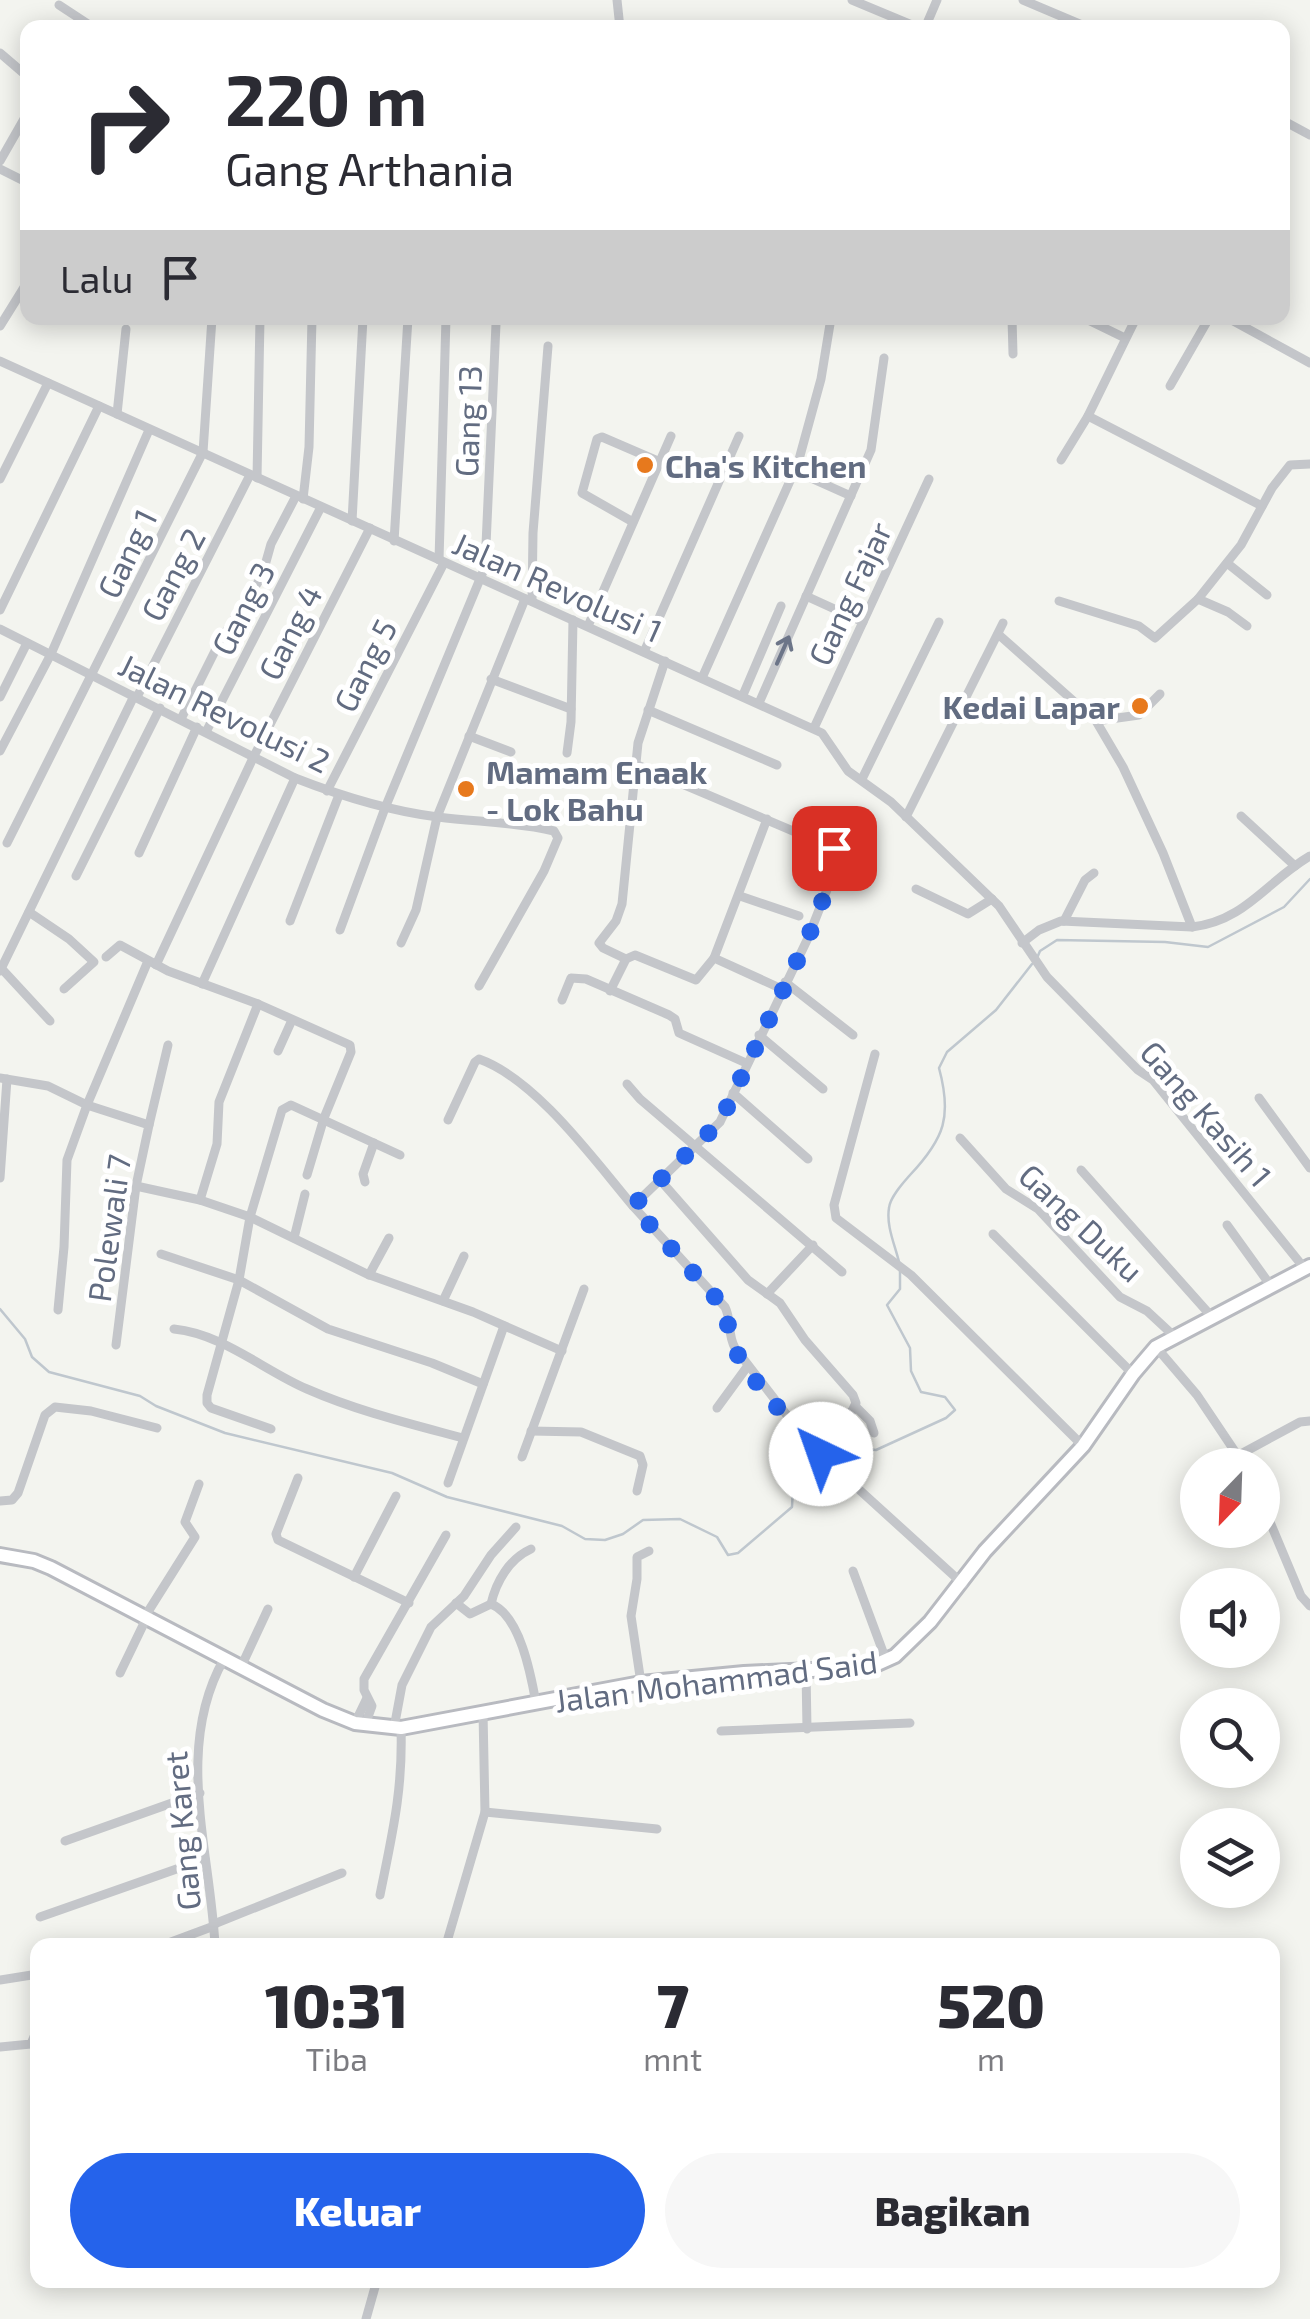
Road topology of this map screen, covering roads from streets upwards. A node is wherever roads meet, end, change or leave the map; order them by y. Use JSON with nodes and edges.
{"nodes":[{"id":1,"x":852,"y":0,"type":"edge"},
{"id":2,"x":1023,"y":0,"type":"edge"},
{"id":3,"x":60,"y":5,"type":"dead end"},
{"id":4,"x":82,"y":20,"type":"edge"},
{"id":5,"x":902,"y":20,"type":"edge"},
{"id":6,"x":1070,"y":20,"type":"edge"},
{"id":7,"x":20,"y":128,"type":"edge"},
{"id":8,"x":0,"y":161,"type":"edge"},
{"id":9,"x":20,"y":294,"type":"edge"},
{"id":10,"x":212,"y":325,"type":"edge"},
{"id":11,"x":260,"y":325,"type":"edge"},
{"id":12,"x":312,"y":325,"type":"edge"},
{"id":13,"x":362,"y":325,"type":"edge"},
{"id":14,"x":408,"y":325,"type":"edge"},
{"id":15,"x":446,"y":325,"type":"edge"},
{"id":16,"x":496,"y":325,"type":"edge"},
{"id":17,"x":830,"y":325,"type":"edge"},
{"id":18,"x":1012,"y":325,"type":"edge"},
{"id":19,"x":1098,"y":325,"type":"edge"},
{"id":20,"x":1132,"y":325,"type":"edge"},
{"id":21,"x":1205,"y":325,"type":"edge"},
{"id":22,"x":1241,"y":325,"type":"edge"},
{"id":23,"x":0,"y":326,"type":"edge"},
{"id":24,"x":126,"y":329,"type":"dead end"},
{"id":25,"x":1125,"y":338,"type":"junction"},
{"id":26,"x":548,"y":346,"type":"dead end"},
{"id":27,"x":1013,"y":354,"type":"dead end"},
{"id":28,"x":884,"y":358,"type":"dead end"},
{"id":29,"x":1310,"y":363,"type":"edge"},
{"id":30,"x":1,"y":364,"type":"edge"},
{"id":31,"x":48,"y":382,"type":"junction"},
{"id":32,"x":1170,"y":386,"type":"dead end"},
{"id":33,"x":99,"y":406,"type":"junction"},
{"id":34,"x":117,"y":414,"type":"junction"},
{"id":35,"x":1088,"y":416,"type":"junction"},
{"id":36,"x":150,"y":430,"type":"junction"},
{"id":37,"x":671,"y":436,"type":"dead end"},
{"id":38,"x":739,"y":436,"type":"dead end"},
{"id":39,"x":203,"y":452,"type":"junction"},
{"id":40,"x":1062,"y":460,"type":"dead end"},
{"id":41,"x":660,"y":462,"type":"junction"},
{"id":42,"x":1310,"y":464,"type":"edge"},
{"id":43,"x":795,"y":471,"type":"junction"},
{"id":44,"x":254,"y":476,"type":"junction"},
{"id":45,"x":0,"y":479,"type":"edge"},
{"id":46,"x":929,"y":480,"type":"dead end"},
{"id":47,"x":851,"y":496,"type":"junction"},
{"id":48,"x":300,"y":497,"type":"junction"},
{"id":49,"x":1262,"y":506,"type":"junction"},
{"id":50,"x":321,"y":507,"type":"junction"},
{"id":51,"x":352,"y":520,"type":"junction"},
{"id":52,"x":633,"y":522,"type":"junction"},
{"id":53,"x":370,"y":528,"type":"junction"},
{"id":54,"x":394,"y":541,"type":"junction"},
{"id":55,"x":442,"y":562,"type":"junction"},
{"id":56,"x":1228,"y":563,"type":"junction"},
{"id":57,"x":482,"y":579,"type":"junction"},
{"id":58,"x":806,"y":596,"type":"junction"},
{"id":59,"x":1267,"y":596,"type":"dead end"},
{"id":60,"x":1198,"y":598,"type":"junction"},
{"id":61,"x":528,"y":600,"type":"junction"},
{"id":62,"x":1060,"y":601,"type":"dead end"},
{"id":63,"x":781,"y":606,"type":"dead end"},
{"id":64,"x":0,"y":610,"type":"edge"},
{"id":65,"x":573,"y":620,"type":"junction"},
{"id":66,"x":863,"y":622,"type":"junction"},
{"id":67,"x":939,"y":622,"type":"dead end"},
{"id":68,"x":1004,"y":623,"type":"dead end"},
{"id":69,"x":588,"y":626,"type":"junction"},
{"id":70,"x":1248,"y":626,"type":"dead end"},
{"id":71,"x":0,"y":629,"type":"edge"},
{"id":72,"x":998,"y":634,"type":"junction"},
{"id":73,"x":28,"y":643,"type":"junction"},
{"id":74,"x":644,"y":652,"type":"junction"},
{"id":75,"x":51,"y":654,"type":"junction"},
{"id":76,"x":665,"y":662,"type":"junction"},
{"id":77,"x":92,"y":675,"type":"junction"},
{"id":78,"x":702,"y":678,"type":"junction"},
{"id":79,"x":492,"y":680,"type":"junction"},
{"id":80,"x":1160,"y":694,"type":"dead end"},
{"id":81,"x":742,"y":695,"type":"junction"},
{"id":82,"x":135,"y":696,"type":"junction"},
{"id":83,"x":0,"y":697,"type":"edge"},
{"id":84,"x":760,"y":703,"type":"junction"},
{"id":85,"x":160,"y":708,"type":"junction"},
{"id":86,"x":571,"y":709,"type":"junction"},
{"id":87,"x":648,"y":710,"type":"junction"},
{"id":88,"x":181,"y":719,"type":"junction"},
{"id":89,"x":1096,"y":721,"type":"junction"},
{"id":90,"x":814,"y":728,"type":"junction"},
{"id":91,"x":202,"y":729,"type":"junction"},
{"id":92,"x":469,"y":736,"type":"junction"},
{"id":93,"x":0,"y":751,"type":"edge"},
{"id":94,"x":510,"y":752,"type":"dead end"},
{"id":95,"x":567,"y":753,"type":"dead end"},
{"id":96,"x":253,"y":758,"type":"junction"},
{"id":97,"x":634,"y":764,"type":"junction"},
{"id":98,"x":777,"y":765,"type":"dead end"},
{"id":99,"x":295,"y":778,"type":"junction"},
{"id":100,"x":862,"y":779,"type":"junction"},
{"id":101,"x":327,"y":791,"type":"junction"},
{"id":102,"x":338,"y":795,"type":"junction"},
{"id":103,"x":385,"y":808,"type":"junction"},
{"id":104,"x":1241,"y":816,"type":"dead end"},
{"id":105,"x":437,"y":817,"type":"junction"},
{"id":106,"x":906,"y":817,"type":"junction"},
{"id":107,"x":767,"y":819,"type":"junction"},
{"id":108,"x":7,"y":843,"type":"dead end"},
{"id":109,"x":140,"y":853,"type":"dead end"},
{"id":110,"x":1310,"y":856,"type":"edge"},
{"id":111,"x":1297,"y":865,"type":"junction"},
{"id":112,"x":1308,"y":871,"type":"edge"},
{"id":113,"x":1094,"y":872,"type":"dead end"},
{"id":114,"x":76,"y":876,"type":"dead end"},
{"id":115,"x":916,"y":890,"type":"dead end"},
{"id":116,"x":740,"y":896,"type":"junction"},
{"id":117,"x":992,"y":899,"type":"junction"},
{"id":118,"x":30,"y":912,"type":"junction"},
{"id":119,"x":798,"y":916,"type":"dead end"},
{"id":120,"x":290,"y":921,"type":"dead end"},
{"id":121,"x":1064,"y":921,"type":"junction"},
{"id":122,"x":1192,"y":928,"type":"junction"},
{"id":123,"x":340,"y":930,"type":"dead end"},
{"id":124,"x":402,"y":943,"type":"dead end"},
{"id":125,"x":1024,"y":946,"type":"junction"},
{"id":126,"x":106,"y":958,"type":"dead end"},
{"id":127,"x":714,"y":958,"type":"junction"},
{"id":128,"x":626,"y":960,"type":"junction"},
{"id":129,"x":152,"y":963,"type":"junction"},
{"id":130,"x":1,"y":970,"type":"edge"},
{"id":131,"x":202,"y":984,"type":"junction"},
{"id":132,"x":784,"y":985,"type":"junction"},
{"id":133,"x":478,"y":986,"type":"dead end"},
{"id":134,"x":64,"y":989,"type":"dead end"},
{"id":135,"x":610,"y":991,"type":"junction"},
{"id":136,"x":562,"y":1000,"type":"dead end"},
{"id":137,"x":258,"y":1004,"type":"junction"},
{"id":138,"x":292,"y":1020,"type":"junction"},
{"id":139,"x":50,"y":1021,"type":"dead end"},
{"id":140,"x":853,"y":1034,"type":"dead end"},
{"id":141,"x":759,"y":1035,"type":"junction"},
{"id":142,"x":168,"y":1045,"type":"dead end"},
{"id":143,"x":278,"y":1051,"type":"dead end"},
{"id":144,"x":875,"y":1054,"type":"dead end"},
{"id":145,"x":746,"y":1063,"type":"junction"},
{"id":146,"x":4,"y":1078,"type":"edge"},
{"id":147,"x":628,"y":1084,"type":"dead end"},
{"id":148,"x":822,"y":1088,"type":"dead end"},
{"id":149,"x":733,"y":1093,"type":"junction"},
{"id":150,"x":1259,"y":1098,"type":"dead end"},
{"id":151,"x":86,"y":1104,"type":"junction"},
{"id":152,"x":324,"y":1118,"type":"junction"},
{"id":153,"x":448,"y":1120,"type":"dead end"},
{"id":154,"x":149,"y":1124,"type":"junction"},
{"id":155,"x":960,"y":1138,"type":"dead end"},
{"id":156,"x":374,"y":1142,"type":"junction"},
{"id":157,"x":1,"y":1144,"type":"edge"},
{"id":158,"x":696,"y":1148,"type":"junction"},
{"id":159,"x":400,"y":1155,"type":"dead end"},
{"id":160,"x":808,"y":1159,"type":"dead end"},
{"id":161,"x":1310,"y":1168,"type":"edge"},
{"id":162,"x":1081,"y":1170,"type":"dead end"},
{"id":163,"x":307,"y":1175,"type":"dead end"},
{"id":164,"x":0,"y":1178,"type":"edge"},
{"id":165,"x":661,"y":1181,"type":"junction"},
{"id":166,"x":364,"y":1182,"type":"dead end"},
{"id":167,"x":136,"y":1186,"type":"junction"},
{"id":168,"x":306,"y":1194,"type":"dead end"},
{"id":169,"x":200,"y":1200,"type":"junction"},
{"id":170,"x":633,"y":1206,"type":"junction"},
{"id":171,"x":250,"y":1217,"type":"junction"},
{"id":172,"x":1227,"y":1225,"type":"dead end"},
{"id":173,"x":993,"y":1234,"type":"dead end"},
{"id":174,"x":294,"y":1238,"type":"junction"},
{"id":175,"x":389,"y":1238,"type":"dead end"},
{"id":176,"x":813,"y":1245,"type":"junction"},
{"id":177,"x":161,"y":1254,"type":"dead end"},
{"id":178,"x":464,"y":1256,"type":"dead end"},
{"id":179,"x":1308,"y":1268,"type":"edge"},
{"id":180,"x":842,"y":1272,"type":"dead end"},
{"id":181,"x":369,"y":1274,"type":"junction"},
{"id":182,"x":239,"y":1280,"type":"junction"},
{"id":183,"x":1272,"y":1286,"type":"junction"},
{"id":184,"x":584,"y":1288,"type":"dead end"},
{"id":185,"x":767,"y":1294,"type":"junction"},
{"id":186,"x":443,"y":1302,"type":"junction"},
{"id":187,"x":58,"y":1310,"type":"dead end"},
{"id":188,"x":1212,"y":1317,"type":"junction"},
{"id":189,"x":504,"y":1326,"type":"junction"},
{"id":190,"x":174,"y":1330,"type":"dead end"},
{"id":191,"x":1174,"y":1336,"type":"junction"},
{"id":192,"x":222,"y":1344,"type":"junction"},
{"id":193,"x":116,"y":1345,"type":"dead end"},
{"id":194,"x":1156,"y":1347,"type":"junction"},
{"id":195,"x":562,"y":1350,"type":"junction"},
{"id":196,"x":748,"y":1367,"type":"junction"},
{"id":197,"x":1133,"y":1374,"type":"junction"},
{"id":198,"x":483,"y":1384,"type":"junction"},
{"id":199,"x":855,"y":1406,"type":"junction"},
{"id":200,"x":717,"y":1408,"type":"dead end"},
{"id":201,"x":1310,"y":1421,"type":"edge"},
{"id":202,"x":157,"y":1428,"type":"dead end"},
{"id":203,"x":270,"y":1429,"type":"dead end"},
{"id":204,"x":530,"y":1432,"type":"junction"},
{"id":205,"x":874,"y":1433,"type":"dead end"},
{"id":206,"x":463,"y":1438,"type":"junction"},
{"id":207,"x":809,"y":1444,"type":"junction"},
{"id":208,"x":1083,"y":1446,"type":"junction"},
{"id":209,"x":1234,"y":1448,"type":"edge"},
{"id":210,"x":1260,"y":1448,"type":"edge"},
{"id":211,"x":522,"y":1457,"type":"dead end"},
{"id":212,"x":298,"y":1478,"type":"dead end"},
{"id":213,"x":448,"y":1483,"type":"dead end"},
{"id":214,"x":199,"y":1484,"type":"dead end"},
{"id":215,"x":637,"y":1491,"type":"dead end"},
{"id":216,"x":396,"y":1496,"type":"dead end"},
{"id":217,"x":0,"y":1502,"type":"edge"},
{"id":218,"x":516,"y":1527,"type":"dead end"},
{"id":219,"x":446,"y":1535,"type":"dead end"},
{"id":220,"x":1280,"y":1547,"type":"edge"},
{"id":221,"x":531,"y":1549,"type":"dead end"},
{"id":222,"x":649,"y":1550,"type":"dead end"},
{"id":223,"x":0,"y":1555,"type":"edge"},
{"id":224,"x":852,"y":1571,"type":"dead end"},
{"id":225,"x":354,"y":1577,"type":"junction"},
{"id":226,"x":963,"y":1584,"type":"junction"},
{"id":227,"x":409,"y":1603,"type":"junction"},
{"id":228,"x":456,"y":1604,"type":"junction"},
{"id":229,"x":491,"y":1604,"type":"junction"},
{"id":230,"x":1310,"y":1606,"type":"edge"},
{"id":231,"x":268,"y":1609,"type":"dead end"},
{"id":232,"x":145,"y":1619,"type":"junction"},
{"id":233,"x":224,"y":1659,"type":"junction"},
{"id":234,"x":886,"y":1660,"type":"junction"},
{"id":235,"x":241,"y":1667,"type":"junction"},
{"id":236,"x":806,"y":1670,"type":"junction"},
{"id":237,"x":120,"y":1673,"type":"dead end"},
{"id":238,"x":641,"y":1683,"type":"junction"},
{"id":239,"x":536,"y":1703,"type":"junction"},
{"id":240,"x":483,"y":1712,"type":"junction"},
{"id":241,"x":910,"y":1723,"type":"dead end"},
{"id":242,"x":360,"y":1724,"type":"junction"},
{"id":243,"x":398,"y":1728,"type":"junction"},
{"id":244,"x":807,"y":1728,"type":"junction"},
{"id":245,"x":722,"y":1732,"type":"dead end"},
{"id":246,"x":200,"y":1793,"type":"junction"},
{"id":247,"x":485,"y":1812,"type":"junction"},
{"id":248,"x":656,"y":1829,"type":"dead end"},
{"id":249,"x":65,"y":1841,"type":"dead end"},
{"id":250,"x":205,"y":1859,"type":"junction"},
{"id":251,"x":342,"y":1873,"type":"dead end"},
{"id":252,"x":380,"y":1895,"type":"dead end"},
{"id":253,"x":40,"y":1917,"type":"dead end"},
{"id":254,"x":214,"y":1925,"type":"junction"},
{"id":255,"x":181,"y":1938,"type":"edge"},
{"id":256,"x":215,"y":1938,"type":"edge"},
{"id":257,"x":448,"y":1938,"type":"edge"},
{"id":258,"x":30,"y":1975,"type":"edge"},
{"id":259,"x":0,"y":1980,"type":"edge"},
{"id":260,"x":30,"y":2044,"type":"edge"},
{"id":261,"x":0,"y":2047,"type":"edge"},
{"id":262,"x":375,"y":2288,"type":"edge"},
{"id":263,"x":366,"y":2319,"type":"edge"}],
"edges":[{"from":1,"to":5,"type":"street"},
{"from":2,"to":6,"type":"street"},
{"from":3,"to":4,"type":"street"},
{"from":7,"to":8,"type":"street"},
{"from":9,"to":23,"type":"street"},
{"from":10,"to":39,"type":"street"},
{"from":11,"to":44,"type":"street"},
{"from":12,"to":48,"type":"street"},
{"from":13,"to":51,"type":"street"},
{"from":14,"to":54,"type":"street"},
{"from":15,"to":55,"type":"street","name":"Gang 13"},
{"from":16,"to":57,"type":"street","name":"Gang 13"},
{"from":17,"to":43,"type":"street"},
{"from":18,"to":27,"type":"street"},
{"from":19,"to":25,"type":"street"},
{"from":20,"to":25,"type":"street"},
{"from":21,"to":32,"type":"street"},
{"from":22,"to":29,"type":"street"},
{"from":24,"to":34,"type":"street"},
{"from":25,"to":35,"type":"street"},
{"from":26,"to":61,"type":"street"},
{"from":28,"to":47,"type":"street"},
{"from":30,"to":31,"type":"street","name":"Jalan Revolusi 1"},
{"from":31,"to":33,"type":"street","name":"Jalan Revolusi 1"},
{"from":31,"to":45,"type":"street"},
{"from":33,"to":34,"type":"street","name":"Jalan Revolusi 1"},
{"from":33,"to":64,"type":"street"},
{"from":34,"to":36,"type":"street","name":"Jalan Revolusi 1"},
{"from":35,"to":40,"type":"street"},
{"from":35,"to":49,"type":"street"},
{"from":36,"to":39,"type":"street","name":"Jalan Revolusi 1"},
{"from":36,"to":75,"type":"street"},
{"from":37,"to":41,"type":"street"},
{"from":38,"to":74,"type":"street"},
{"from":39,"to":44,"type":"street","name":"Jalan Revolusi 1"},
{"from":39,"to":77,"type":"street","name":"Gang 1"},
{"from":41,"to":52,"type":"street"},
{"from":41,"to":52,"type":"street"},
{"from":42,"to":49,"type":"street"},
{"from":43,"to":47,"type":"street"},
{"from":43,"to":78,"type":"street"},
{"from":44,"to":48,"type":"street","name":"Jalan Revolusi 1"},
{"from":44,"to":82,"type":"street","name":"Gang 2"},
{"from":46,"to":66,"type":"street","name":"Gang Fajar"},
{"from":47,"to":58,"type":"street"},
{"from":48,"to":50,"type":"street","name":"Jalan Revolusi 1"},
{"from":48,"to":88,"type":"street"},
{"from":49,"to":56,"type":"street"},
{"from":50,"to":51,"type":"street","name":"Jalan Revolusi 1"},
{"from":50,"to":91,"type":"street","name":"Gang 3"},
{"from":51,"to":53,"type":"street","name":"Jalan Revolusi 1"},
{"from":52,"to":69,"type":"street"},
{"from":53,"to":54,"type":"street","name":"Jalan Revolusi 1"},
{"from":53,"to":96,"type":"street","name":"Gang 4"},
{"from":54,"to":55,"type":"street","name":"Jalan Revolusi 1"},
{"from":55,"to":57,"type":"street","name":"Jalan Revolusi 1"},
{"from":55,"to":101,"type":"street","name":"Gang 5"},
{"from":56,"to":59,"type":"street"},
{"from":56,"to":60,"type":"street"},
{"from":57,"to":61,"type":"street","name":"Jalan Revolusi 1"},
{"from":57,"to":103,"type":"street","name":"Gang 13"},
{"from":58,"to":66,"type":"street"},
{"from":84,"to":58,"type":"street","one_way":true},
{"from":60,"to":62,"type":"street"},
{"from":60,"to":70,"type":"street"},
{"from":61,"to":65,"type":"street","name":"Jalan Revolusi 1"},
{"from":61,"to":79,"type":"street"},
{"from":63,"to":81,"type":"street"},
{"from":65,"to":69,"type":"street","name":"Jalan Revolusi 1"},
{"from":65,"to":86,"type":"street"},
{"from":66,"to":90,"type":"street","name":"Gang Fajar"},
{"from":67,"to":100,"type":"street"},
{"from":68,"to":72,"type":"street"},
{"from":69,"to":74,"type":"street","name":"Jalan Revolusi 1"},
{"from":71,"to":73,"type":"street","name":"Jalan Revolusi 2"},
{"from":72,"to":89,"type":"street"},
{"from":72,"to":106,"type":"street"},
{"from":73,"to":75,"type":"street","name":"Jalan Revolusi 2"},
{"from":73,"to":83,"type":"street"},
{"from":74,"to":76,"type":"street","name":"Jalan Revolusi 1"},
{"from":75,"to":77,"type":"street","name":"Jalan Revolusi 2"},
{"from":75,"to":93,"type":"street"},
{"from":76,"to":78,"type":"street","name":"Jalan Revolusi 1"},
{"from":76,"to":87,"type":"street"},
{"from":77,"to":82,"type":"street","name":"Jalan Revolusi 2"},
{"from":77,"to":108,"type":"street","name":"Gang 1"},
{"from":78,"to":81,"type":"street","name":"Jalan Revolusi 1"},
{"from":79,"to":86,"type":"street"},
{"from":79,"to":92,"type":"street"},
{"from":80,"to":89,"type":"street"},
{"from":81,"to":84,"type":"street","name":"Jalan Revolusi 1"},
{"from":82,"to":85,"type":"street","name":"Jalan Revolusi 2"},
{"from":82,"to":118,"type":"street","name":"Gang 2"},
{"from":84,"to":90,"type":"street","name":"Jalan Revolusi 1"},
{"from":85,"to":88,"type":"street","name":"Jalan Revolusi 2"},
{"from":85,"to":114,"type":"street"},
{"from":86,"to":95,"type":"street"},
{"from":87,"to":97,"type":"street"},
{"from":87,"to":98,"type":"street"},
{"from":88,"to":91,"type":"street","name":"Jalan Revolusi 2"},
{"from":89,"to":122,"type":"street"},
{"from":90,"to":100,"type":"street","name":"Jalan Revolusi 1"},
{"from":91,"to":96,"type":"street","name":"Jalan Revolusi 2"},
{"from":91,"to":109,"type":"street","name":"Gang 3"},
{"from":92,"to":94,"type":"street"},
{"from":92,"to":105,"type":"street"},
{"from":96,"to":99,"type":"street","name":"Jalan Revolusi 2"},
{"from":96,"to":129,"type":"street","name":"Gang 4"},
{"from":97,"to":107,"type":"street"},
{"from":97,"to":128,"type":"street"},
{"from":99,"to":101,"type":"street","name":"Jalan Revolusi 2"},
{"from":99,"to":131,"type":"street"},
{"from":100,"to":106,"type":"street","name":"Jalan Revolusi 1"},
{"from":101,"to":102,"type":"street","name":"Jalan Revolusi 2"},
{"from":102,"to":103,"type":"street","name":"Jalan Revolusi 2"},
{"from":102,"to":120,"type":"street"},
{"from":103,"to":105,"type":"street","name":"Jalan Revolusi 2"},
{"from":103,"to":123,"type":"street","name":"Gang 13"},
{"from":104,"to":111,"type":"street"},
{"from":105,"to":124,"type":"street"},
{"from":105,"to":133,"type":"street","name":"Jalan Revolusi 2"},
{"from":106,"to":117,"type":"street","name":"Jalan Revolusi 1"},
{"from":107,"to":116,"type":"street"},
{"from":107,"to":132,"type":"street"},
{"from":110,"to":111,"type":"street"},
{"from":111,"to":112,"type":"street"},
{"from":111,"to":122,"type":"street"},
{"from":113,"to":121,"type":"street"},
{"from":115,"to":117,"type":"street"},
{"from":116,"to":119,"type":"street"},
{"from":116,"to":127,"type":"street"},
{"from":117,"to":125,"type":"street","name":"Jalan Revolusi 1"},
{"from":118,"to":130,"type":"street","name":"Gang 2"},
{"from":118,"to":134,"type":"street"},
{"from":121,"to":122,"type":"street"},
{"from":121,"to":125,"type":"street"},
{"from":125,"to":179,"type":"street","name":"Gang Kasih 1"},
{"from":126,"to":129,"type":"street"},
{"from":127,"to":128,"type":"street"},
{"from":127,"to":132,"type":"street"},
{"from":128,"to":135,"type":"street"},
{"from":129,"to":131,"type":"street"},
{"from":129,"to":151,"type":"street","name":"Gang 4"},
{"from":130,"to":139,"type":"street"},
{"from":131,"to":137,"type":"street"},
{"from":132,"to":140,"type":"street"},
{"from":132,"to":141,"type":"street"},
{"from":135,"to":136,"type":"street"},
{"from":135,"to":145,"type":"street"},
{"from":137,"to":138,"type":"street"},
{"from":137,"to":169,"type":"street"},
{"from":138,"to":143,"type":"street"},
{"from":138,"to":152,"type":"street"},
{"from":141,"to":145,"type":"street"},
{"from":141,"to":148,"type":"street"},
{"from":142,"to":154,"type":"street"},
{"from":144,"to":208,"type":"street"},
{"from":145,"to":149,"type":"street"},
{"from":146,"to":151,"type":"street","name":"Polewali 7"},
{"from":146,"to":157,"type":"street"},
{"from":147,"to":158,"type":"street"},
{"from":149,"to":158,"type":"street"},
{"from":149,"to":160,"type":"street"},
{"from":150,"to":161,"type":"street"},
{"from":151,"to":154,"type":"street","name":"Polewali 7"},
{"from":151,"to":187,"type":"street","name":"Gang 4"},
{"from":152,"to":156,"type":"street"},
{"from":152,"to":163,"type":"street"},
{"from":152,"to":171,"type":"street"},
{"from":153,"to":170,"type":"street"},
{"from":154,"to":167,"type":"street","name":"Polewali 7"},
{"from":155,"to":191,"type":"street","name":"Gang Duku"},
{"from":156,"to":159,"type":"street"},
{"from":156,"to":166,"type":"street"},
{"from":157,"to":164,"type":"street"},
{"from":158,"to":165,"type":"street"},
{"from":158,"to":176,"type":"street"},
{"from":162,"to":188,"type":"street"},
{"from":165,"to":170,"type":"street"},
{"from":165,"to":185,"type":"street"},
{"from":167,"to":169,"type":"street"},
{"from":167,"to":193,"type":"street","name":"Polewali 7"},
{"from":168,"to":174,"type":"street"},
{"from":169,"to":171,"type":"street"},
{"from":170,"to":196,"type":"street"},
{"from":171,"to":174,"type":"street"},
{"from":171,"to":182,"type":"street"},
{"from":172,"to":183,"type":"street"},
{"from":173,"to":197,"type":"street"},
{"from":174,"to":181,"type":"street"},
{"from":175,"to":181,"type":"street"},
{"from":176,"to":180,"type":"street"},
{"from":176,"to":185,"type":"street"},
{"from":177,"to":182,"type":"street"},
{"from":178,"to":186,"type":"street"},
{"from":179,"to":183,"type":"street","name":"Jalan Mohammad Said"},
{"from":181,"to":186,"type":"street"},
{"from":182,"to":192,"type":"street"},
{"from":182,"to":198,"type":"street"},
{"from":183,"to":188,"type":"street","name":"Jalan Mohammad Said"},
{"from":184,"to":195,"type":"street"},
{"from":185,"to":199,"type":"street"},
{"from":186,"to":189,"type":"street"},
{"from":188,"to":191,"type":"street","name":"Jalan Mohammad Said"},
{"from":189,"to":195,"type":"street"},
{"from":189,"to":198,"type":"street"},
{"from":190,"to":192,"type":"street"},
{"from":191,"to":194,"type":"street","name":"Jalan Mohammad Said"},
{"from":192,"to":203,"type":"street"},
{"from":192,"to":206,"type":"street"},
{"from":194,"to":197,"type":"street","name":"Jalan Mohammad Said"},
{"from":194,"to":209,"type":"street"},
{"from":195,"to":204,"type":"street"},
{"from":196,"to":200,"type":"street"},
{"from":196,"to":207,"type":"street"},
{"from":197,"to":208,"type":"street","name":"Jalan Mohammad Said"},
{"from":198,"to":206,"type":"street"},
{"from":199,"to":205,"type":"street"},
{"from":199,"to":207,"type":"street"},
{"from":201,"to":210,"type":"street"},
{"from":202,"to":217,"type":"street"},
{"from":204,"to":211,"type":"street"},
{"from":204,"to":215,"type":"street"},
{"from":206,"to":213,"type":"street"},
{"from":207,"to":226,"type":"street"},
{"from":208,"to":226,"type":"street","name":"Jalan Mohammad Said"},
{"from":212,"to":225,"type":"street"},
{"from":214,"to":232,"type":"street"},
{"from":216,"to":225,"type":"street"},
{"from":218,"to":228,"type":"street"},
{"from":219,"to":227,"type":"street"},
{"from":220,"to":230,"type":"street"},
{"from":221,"to":229,"type":"street"},
{"from":222,"to":238,"type":"street"},
{"from":223,"to":232,"type":"street","name":"Jalan Mohammad Said"},
{"from":224,"to":234,"type":"street"},
{"from":225,"to":227,"type":"street"},
{"from":226,"to":234,"type":"street","name":"Jalan Mohammad Said"},
{"from":227,"to":242,"type":"street"},
{"from":228,"to":229,"type":"street"},
{"from":228,"to":243,"type":"street"},
{"from":229,"to":239,"type":"street"},
{"from":231,"to":235,"type":"street"},
{"from":232,"to":233,"type":"street","name":"Jalan Mohammad Said"},
{"from":232,"to":237,"type":"street"},
{"from":233,"to":235,"type":"street","name":"Jalan Mohammad Said"},
{"from":233,"to":246,"type":"street","name":"Gang Karet"},
{"from":234,"to":236,"type":"street","name":"Jalan Mohammad Said"},
{"from":235,"to":242,"type":"street","name":"Jalan Mohammad Said"},
{"from":236,"to":238,"type":"street","name":"Jalan Mohammad Said"},
{"from":236,"to":244,"type":"street"},
{"from":238,"to":239,"type":"street","name":"Jalan Mohammad Said"},
{"from":239,"to":240,"type":"street","name":"Jalan Mohammad Said"},
{"from":240,"to":243,"type":"street","name":"Jalan Mohammad Said"},
{"from":240,"to":247,"type":"street"},
{"from":241,"to":244,"type":"street"},
{"from":242,"to":243,"type":"street","name":"Jalan Mohammad Said"},
{"from":243,"to":252,"type":"street"},
{"from":244,"to":245,"type":"street"},
{"from":246,"to":249,"type":"street"},
{"from":246,"to":250,"type":"street","name":"Gang Karet"},
{"from":247,"to":248,"type":"street"},
{"from":247,"to":257,"type":"street"},
{"from":250,"to":253,"type":"street"},
{"from":250,"to":254,"type":"street","name":"Gang Karet"},
{"from":251,"to":254,"type":"street"},
{"from":254,"to":255,"type":"street"},
{"from":254,"to":256,"type":"street","name":"Gang Karet"},
{"from":258,"to":259,"type":"street"},
{"from":260,"to":261,"type":"street"},
{"from":262,"to":263,"type":"street"}]}
